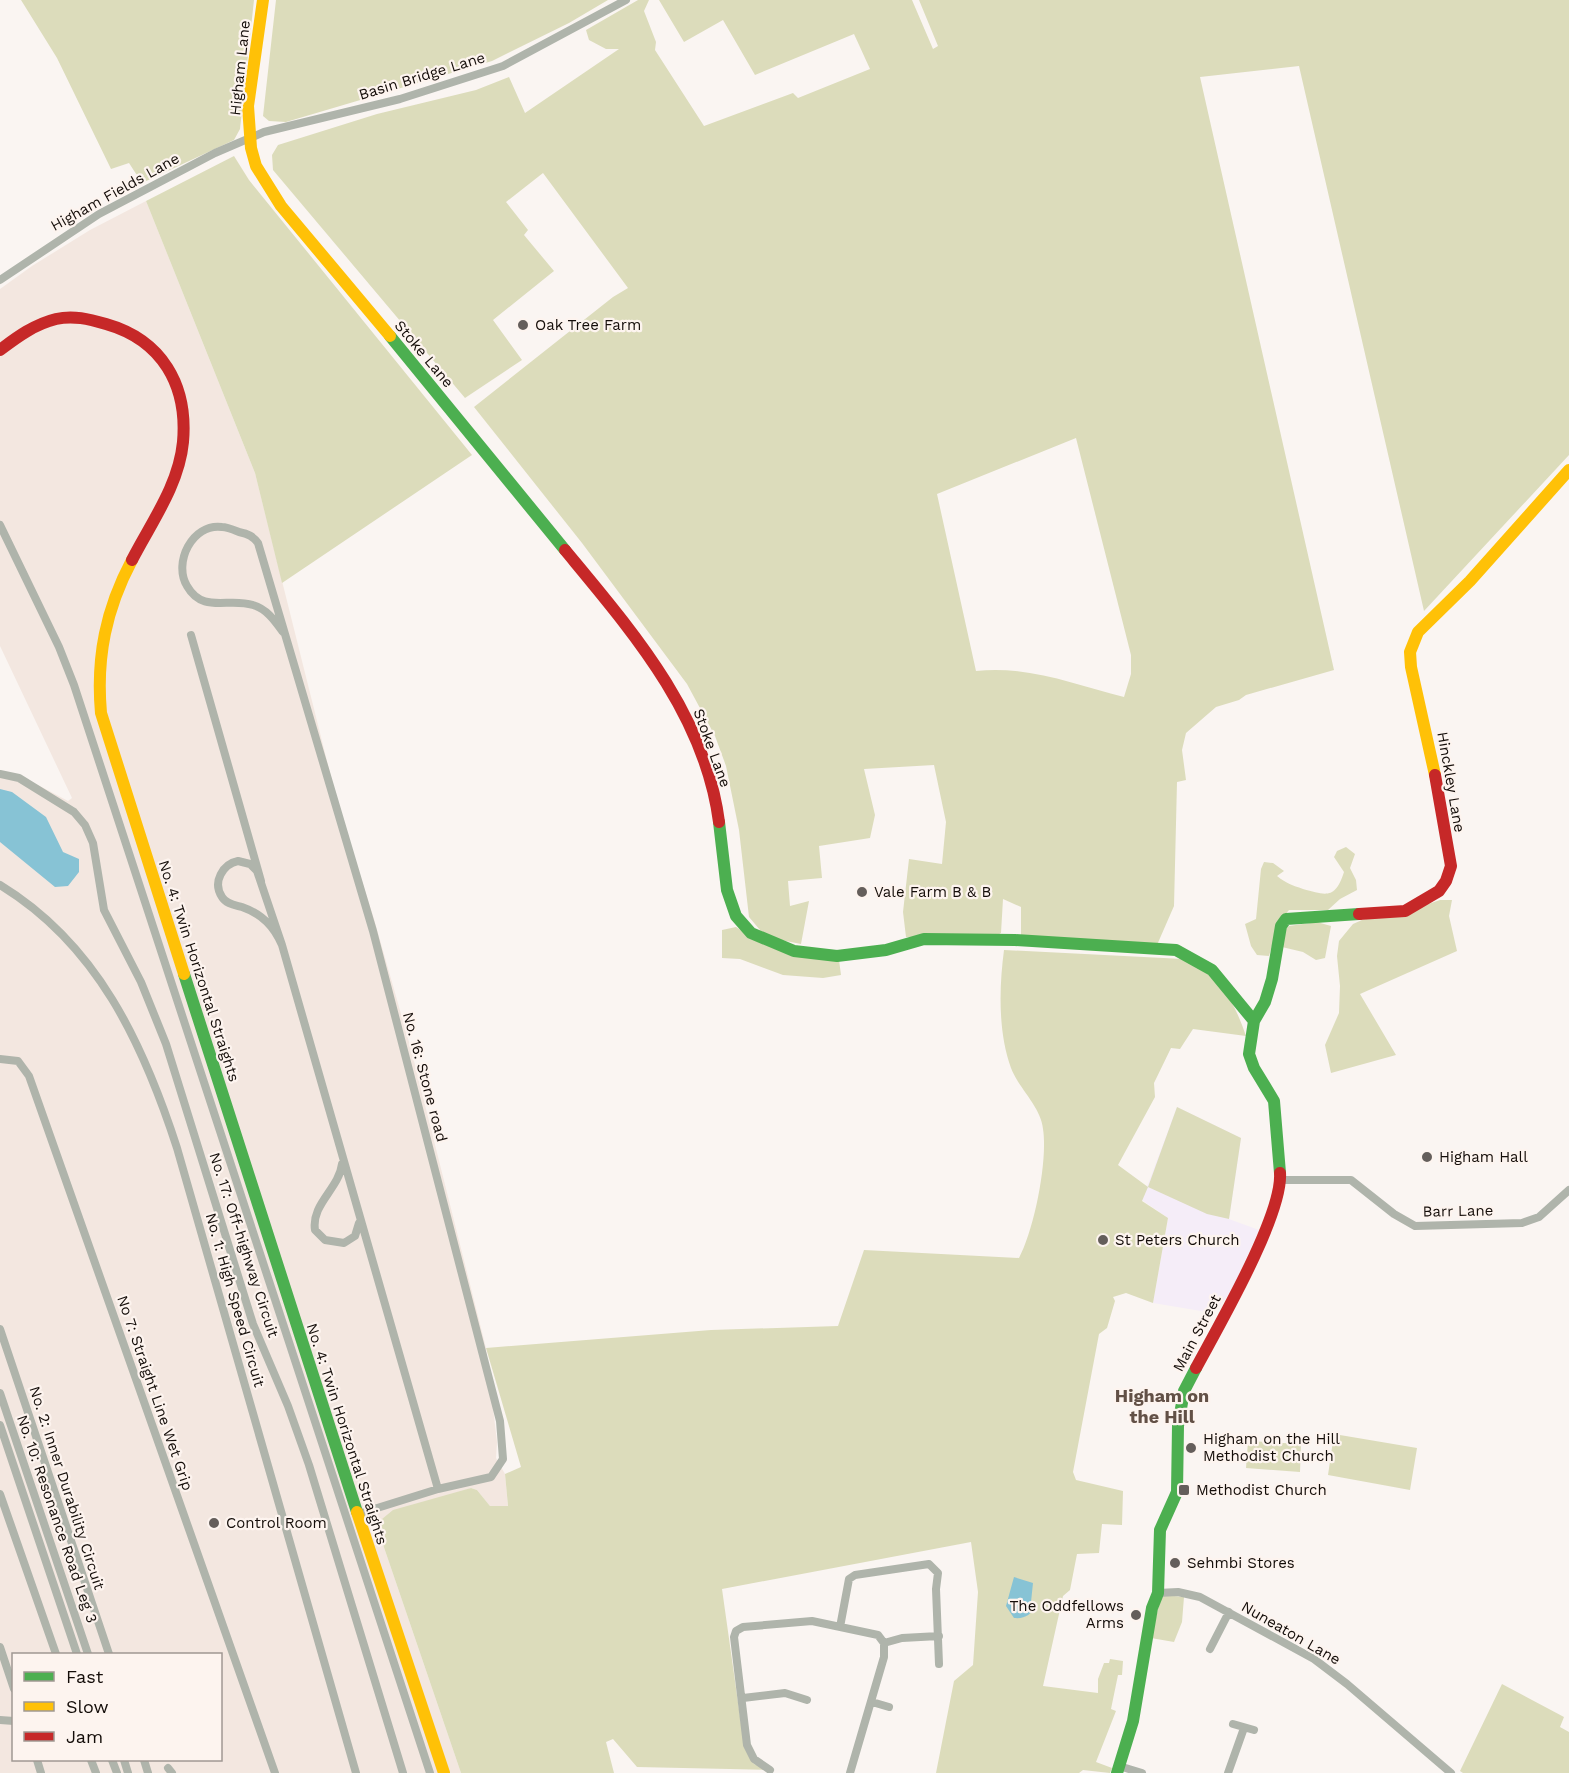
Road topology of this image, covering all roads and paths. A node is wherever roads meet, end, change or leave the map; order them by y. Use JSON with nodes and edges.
{"nodes":[{"id":1,"x":262,"y":0,"type":"edge"},
{"id":2,"x":626,"y":0,"type":"edge"},
{"id":3,"x":249,"y":139,"type":"junction"},
{"id":4,"x":0,"y":280,"type":"edge"},
{"id":5,"x":0,"y":350,"type":"edge"},
{"id":6,"x":1569,"y":470,"type":"edge"},
{"id":7,"x":0,"y":525,"type":"edge"},
{"id":8,"x":283,"y":632,"type":"junction"},
{"id":9,"x":191,"y":635,"type":"dead end"},
{"id":10,"x":0,"y":774,"type":"edge"},
{"id":11,"x":261,"y":880,"type":"junction"},
{"id":12,"x":0,"y":885,"type":"edge"},
{"id":13,"x":282,"y":945,"type":"junction"},
{"id":14,"x":1254,"y":1021,"type":"junction"},
{"id":15,"x":0,"y":1059,"type":"edge"},
{"id":16,"x":336,"y":1138,"type":"junction"},
{"id":17,"x":1280,"y":1180,"type":"junction"},
{"id":18,"x":1569,"y":1190,"type":"edge"},
{"id":19,"x":360,"y":1220,"type":"junction"},
{"id":20,"x":0,"y":1329,"type":"edge"},
{"id":21,"x":0,"y":1393,"type":"edge"},
{"id":22,"x":0,"y":1425,"type":"edge"},
{"id":23,"x":438,"y":1489,"type":"junction"},
{"id":24,"x":0,"y":1494,"type":"edge"},
{"id":25,"x":358,"y":1514,"type":"junction"},
{"id":26,"x":1158,"y":1593,"type":"junction"},
{"id":27,"x":1229,"y":1612,"type":"junction"},
{"id":28,"x":840,"y":1627,"type":"junction"},
{"id":29,"x":939,"y":1636,"type":"junction"},
{"id":30,"x":884,"y":1643,"type":"junction"},
{"id":31,"x":0,"y":1647,"type":"edge"},
{"id":32,"x":1210,"y":1649,"type":"dead end"},
{"id":33,"x":56,"y":1653,"type":"edge"},
{"id":34,"x":77,"y":1653,"type":"edge"},
{"id":35,"x":88,"y":1653,"type":"edge"},
{"id":36,"x":109,"y":1653,"type":"edge"},
{"id":37,"x":939,"y":1664,"type":"dead end"},
{"id":38,"x":12,"y":1683,"type":"edge"},
{"id":39,"x":743,"y":1698,"type":"junction"},
{"id":40,"x":807,"y":1700,"type":"dead end"},
{"id":41,"x":872,"y":1702,"type":"junction"},
{"id":42,"x":889,"y":1707,"type":"dead end"},
{"id":43,"x":1233,"y":1724,"type":"dead end"},
{"id":44,"x":1244,"y":1728,"type":"junction"},
{"id":45,"x":1254,"y":1730,"type":"dead end"},
{"id":46,"x":770,"y":1770,"type":"dead end"},
{"id":47,"x":1118,"y":1770,"type":"edge"},
{"id":48,"x":273,"y":1773,"type":"edge"},
{"id":49,"x":356,"y":1773,"type":"edge"},
{"id":50,"x":403,"y":1773,"type":"edge"},
{"id":51,"x":430,"y":1773,"type":"edge"},
{"id":52,"x":444,"y":1773,"type":"edge"},
{"id":53,"x":850,"y":1773,"type":"edge"},
{"id":54,"x":1142,"y":1773,"type":"edge"},
{"id":55,"x":1228,"y":1773,"type":"edge"},
{"id":56,"x":1452,"y":1773,"type":"edge"}],
"edges":[{"from":1,"to":3,"type":"street","name":"Higham Lane"},
{"from":2,"to":3,"type":"street","name":"Basin Bridge Lane"},
{"from":3,"to":4,"type":"street","name":"Higham Fields Lane"},
{"from":3,"to":14,"type":"street","name":"Stoke Lane"},
{"from":5,"to":25,"type":"street","name":"No. 4: Twin Horizontal Straights"},
{"from":6,"to":14,"type":"street","name":"Hinckley Lane"},
{"from":7,"to":51,"type":"street","name":"No. 4: Twin Horizontal Straights"},
{"from":8,"to":8,"type":"street","name":"No. 16: Stone road"},
{"from":8,"to":23,"type":"street","name":"No. 16: Stone road"},
{"from":9,"to":11,"type":"street"},
{"from":10,"to":50,"type":"street","name":"No. 17: Off-highway Circuit"},
{"from":11,"to":13,"type":"street"},
{"from":11,"to":13,"type":"street"},
{"from":12,"to":49,"type":"street","name":"No. 1: High Speed Circuit"},
{"from":13,"to":16,"type":"street"},
{"from":14,"to":17,"type":"street","name":"Main Street"},
{"from":15,"to":48,"type":"street","name":"No 7: Straight Line Wet Grip"},
{"from":16,"to":19,"type":"street"},
{"from":16,"to":19,"type":"street"},
{"from":17,"to":18,"type":"street","name":"Barr Lane"},
{"from":17,"to":26,"type":"street","name":"Main Street"},
{"from":19,"to":23,"type":"street"},
{"from":20,"to":36,"type":"street","name":"No. 2: Inner Durability Circuit"},
{"from":21,"to":35,"type":"street","name":"No. 10: Resonance Road Leg 3"},
{"from":22,"to":34,"type":"street"},
{"from":23,"to":25,"type":"street","name":"No. 16: Stone road"},
{"from":24,"to":33,"type":"street"},
{"from":25,"to":52,"type":"street","name":"No. 4: Twin Horizontal Straights"},
{"from":26,"to":27,"type":"street","name":"Nuneaton Lane"},
{"from":26,"to":47,"type":"street","name":"Main Street"},
{"from":27,"to":32,"type":"street"},
{"from":27,"to":56,"type":"street","name":"Nuneaton Lane"},
{"from":28,"to":29,"type":"street"},
{"from":28,"to":30,"type":"street"},
{"from":28,"to":39,"type":"street"},
{"from":29,"to":30,"type":"street"},
{"from":29,"to":37,"type":"street"},
{"from":30,"to":41,"type":"street"},
{"from":31,"to":38,"type":"street"},
{"from":39,"to":40,"type":"street"},
{"from":39,"to":46,"type":"street"},
{"from":41,"to":42,"type":"street"},
{"from":41,"to":53,"type":"street"},
{"from":43,"to":44,"type":"street"},
{"from":44,"to":45,"type":"street"},
{"from":44,"to":55,"type":"street"},
{"from":47,"to":54,"type":"street"}]}
